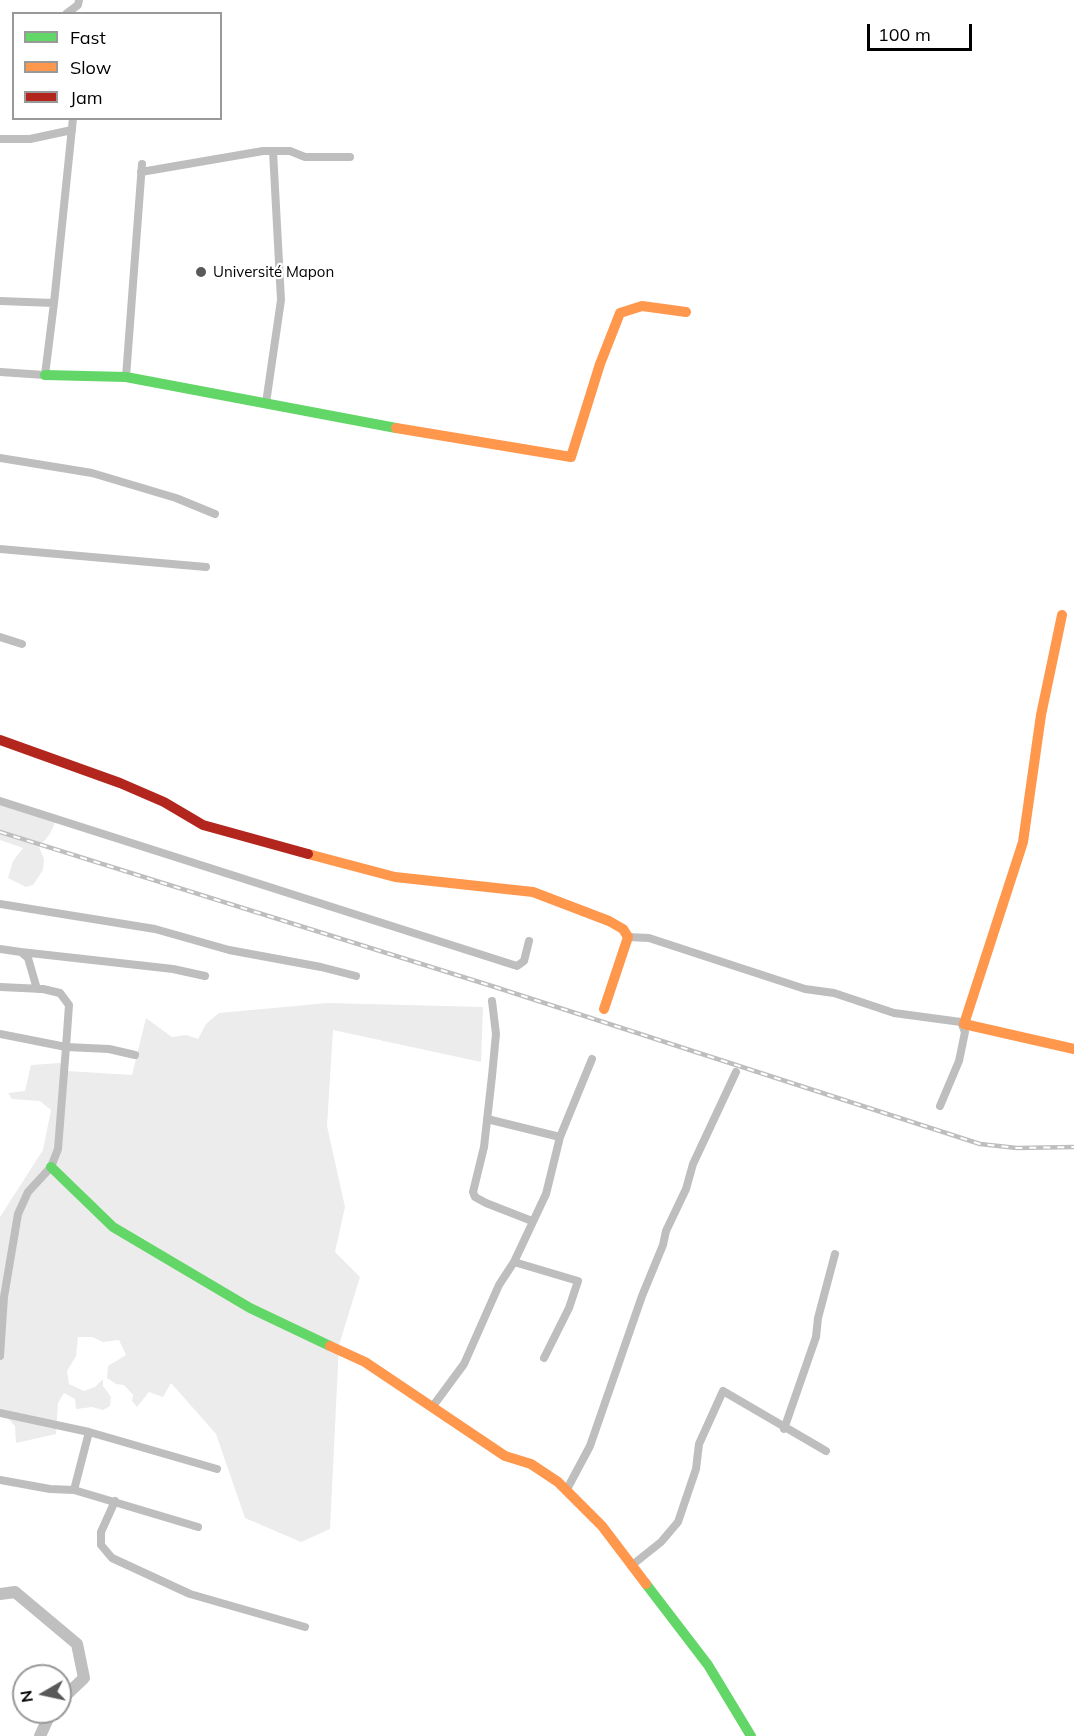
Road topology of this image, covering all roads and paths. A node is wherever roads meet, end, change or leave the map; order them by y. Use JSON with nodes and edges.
{"nodes":[{"id":1,"x":79,"y":0,"type":"edge"},
{"id":2,"x":69,"y":12,"type":"edge"},
{"id":3,"x":73,"y":120,"type":"edge"},
{"id":4,"x":72,"y":130,"type":"junction"},
{"id":5,"x":0,"y":138,"type":"edge"},
{"id":6,"x":273,"y":151,"type":"junction"},
{"id":7,"x":350,"y":157,"type":"dead end"},
{"id":8,"x":0,"y":301,"type":"edge"},
{"id":9,"x":54,"y":303,"type":"junction"},
{"id":10,"x":686,"y":312,"type":"dead end"},
{"id":11,"x":0,"y":372,"type":"edge"},
{"id":12,"x":45,"y":375,"type":"junction"},
{"id":13,"x":126,"y":377,"type":"junction"},
{"id":14,"x":266,"y":403,"type":"junction"},
{"id":15,"x":0,"y":458,"type":"edge"},
{"id":16,"x":215,"y":514,"type":"dead end"},
{"id":17,"x":0,"y":549,"type":"edge"},
{"id":18,"x":206,"y":567,"type":"dead end"},
{"id":19,"x":1062,"y":615,"type":"dead end"},
{"id":20,"x":0,"y":637,"type":"edge"},
{"id":21,"x":22,"y":644,"type":"dead end"},
{"id":22,"x":0,"y":740,"type":"edge"},
{"id":23,"x":0,"y":801,"type":"edge"},
{"id":24,"x":0,"y":904,"type":"edge"},
{"id":25,"x":628,"y":937,"type":"junction"},
{"id":26,"x":529,"y":941,"type":"dead end"},
{"id":27,"x":0,"y":949,"type":"edge"},
{"id":28,"x":21,"y":952,"type":"junction"},
{"id":29,"x":205,"y":976,"type":"dead end"},
{"id":30,"x":356,"y":976,"type":"dead end"},
{"id":31,"x":0,"y":987,"type":"edge"},
{"id":32,"x":37,"y":989,"type":"junction"},
{"id":33,"x":492,"y":1001,"type":"dead end"},
{"id":34,"x":604,"y":1009,"type":"dead end"},
{"id":35,"x":964,"y":1024,"type":"junction"},
{"id":36,"x":0,"y":1034,"type":"edge"},
{"id":37,"x":66,"y":1047,"type":"junction"},
{"id":38,"x":1074,"y":1049,"type":"edge"},
{"id":39,"x":135,"y":1055,"type":"dead end"},
{"id":40,"x":592,"y":1059,"type":"dead end"},
{"id":41,"x":736,"y":1072,"type":"dead end"},
{"id":42,"x":940,"y":1106,"type":"dead end"},
{"id":43,"x":487,"y":1119,"type":"junction"},
{"id":44,"x":560,"y":1137,"type":"junction"},
{"id":45,"x":51,"y":1167,"type":"junction"},
{"id":46,"x":532,"y":1221,"type":"junction"},
{"id":47,"x":835,"y":1254,"type":"dead end"},
{"id":48,"x":513,"y":1262,"type":"junction"},
{"id":49,"x":0,"y":1356,"type":"edge"},
{"id":50,"x":544,"y":1358,"type":"dead end"},
{"id":51,"x":433,"y":1406,"type":"junction"},
{"id":52,"x":0,"y":1413,"type":"edge"},
{"id":53,"x":784,"y":1429,"type":"junction"},
{"id":54,"x":89,"y":1432,"type":"junction"},
{"id":55,"x":826,"y":1451,"type":"dead end"},
{"id":56,"x":217,"y":1469,"type":"dead end"},
{"id":57,"x":0,"y":1479,"type":"edge"},
{"id":58,"x":74,"y":1490,"type":"junction"},
{"id":59,"x":566,"y":1491,"type":"junction"},
{"id":60,"x":115,"y":1501,"type":"junction"},
{"id":61,"x":198,"y":1527,"type":"dead end"},
{"id":62,"x":631,"y":1566,"type":"junction"},
{"id":63,"x":305,"y":1627,"type":"dead end"},
{"id":64,"x":751,"y":1736,"type":"edge"}],
"edges":[{"from":1,"to":2,"type":"street"},
{"from":3,"to":4,"type":"street"},
{"from":4,"to":5,"type":"street"},
{"from":4,"to":9,"type":"street"},
{"from":6,"to":7,"type":"street"},
{"from":6,"to":13,"type":"street"},
{"from":6,"to":14,"type":"street"},
{"from":8,"to":9,"type":"street"},
{"from":9,"to":12,"type":"street"},
{"from":10,"to":14,"type":"street"},
{"from":11,"to":12,"type":"street"},
{"from":12,"to":13,"type":"street"},
{"from":13,"to":14,"type":"street"},
{"from":15,"to":16,"type":"street"},
{"from":17,"to":18,"type":"street"},
{"from":19,"to":35,"type":"street"},
{"from":20,"to":21,"type":"street"},
{"from":22,"to":25,"type":"street"},
{"from":23,"to":26,"type":"street"},
{"from":24,"to":30,"type":"street"},
{"from":25,"to":34,"type":"street"},
{"from":25,"to":35,"type":"street"},
{"from":27,"to":28,"type":"street"},
{"from":28,"to":29,"type":"street"},
{"from":28,"to":32,"type":"street"},
{"from":31,"to":32,"type":"street"},
{"from":32,"to":37,"type":"street"},
{"from":33,"to":43,"type":"street"},
{"from":35,"to":38,"type":"street"},
{"from":35,"to":42,"type":"street"},
{"from":36,"to":37,"type":"street"},
{"from":37,"to":39,"type":"street"},
{"from":37,"to":45,"type":"street"},
{"from":40,"to":44,"type":"street"},
{"from":41,"to":59,"type":"street"},
{"from":43,"to":44,"type":"street"},
{"from":43,"to":46,"type":"street"},
{"from":44,"to":46,"type":"street"},
{"from":45,"to":49,"type":"street"},
{"from":45,"to":51,"type":"street"},
{"from":46,"to":48,"type":"street"},
{"from":47,"to":53,"type":"street"},
{"from":48,"to":50,"type":"street"},
{"from":48,"to":51,"type":"street"},
{"from":51,"to":59,"type":"street"},
{"from":52,"to":54,"type":"street"},
{"from":53,"to":55,"type":"street"},
{"from":53,"to":62,"type":"street"},
{"from":54,"to":56,"type":"street"},
{"from":54,"to":58,"type":"street"},
{"from":57,"to":58,"type":"street"},
{"from":58,"to":60,"type":"street"},
{"from":59,"to":62,"type":"street"},
{"from":60,"to":61,"type":"street"},
{"from":60,"to":63,"type":"street"},
{"from":62,"to":64,"type":"street"}]}
